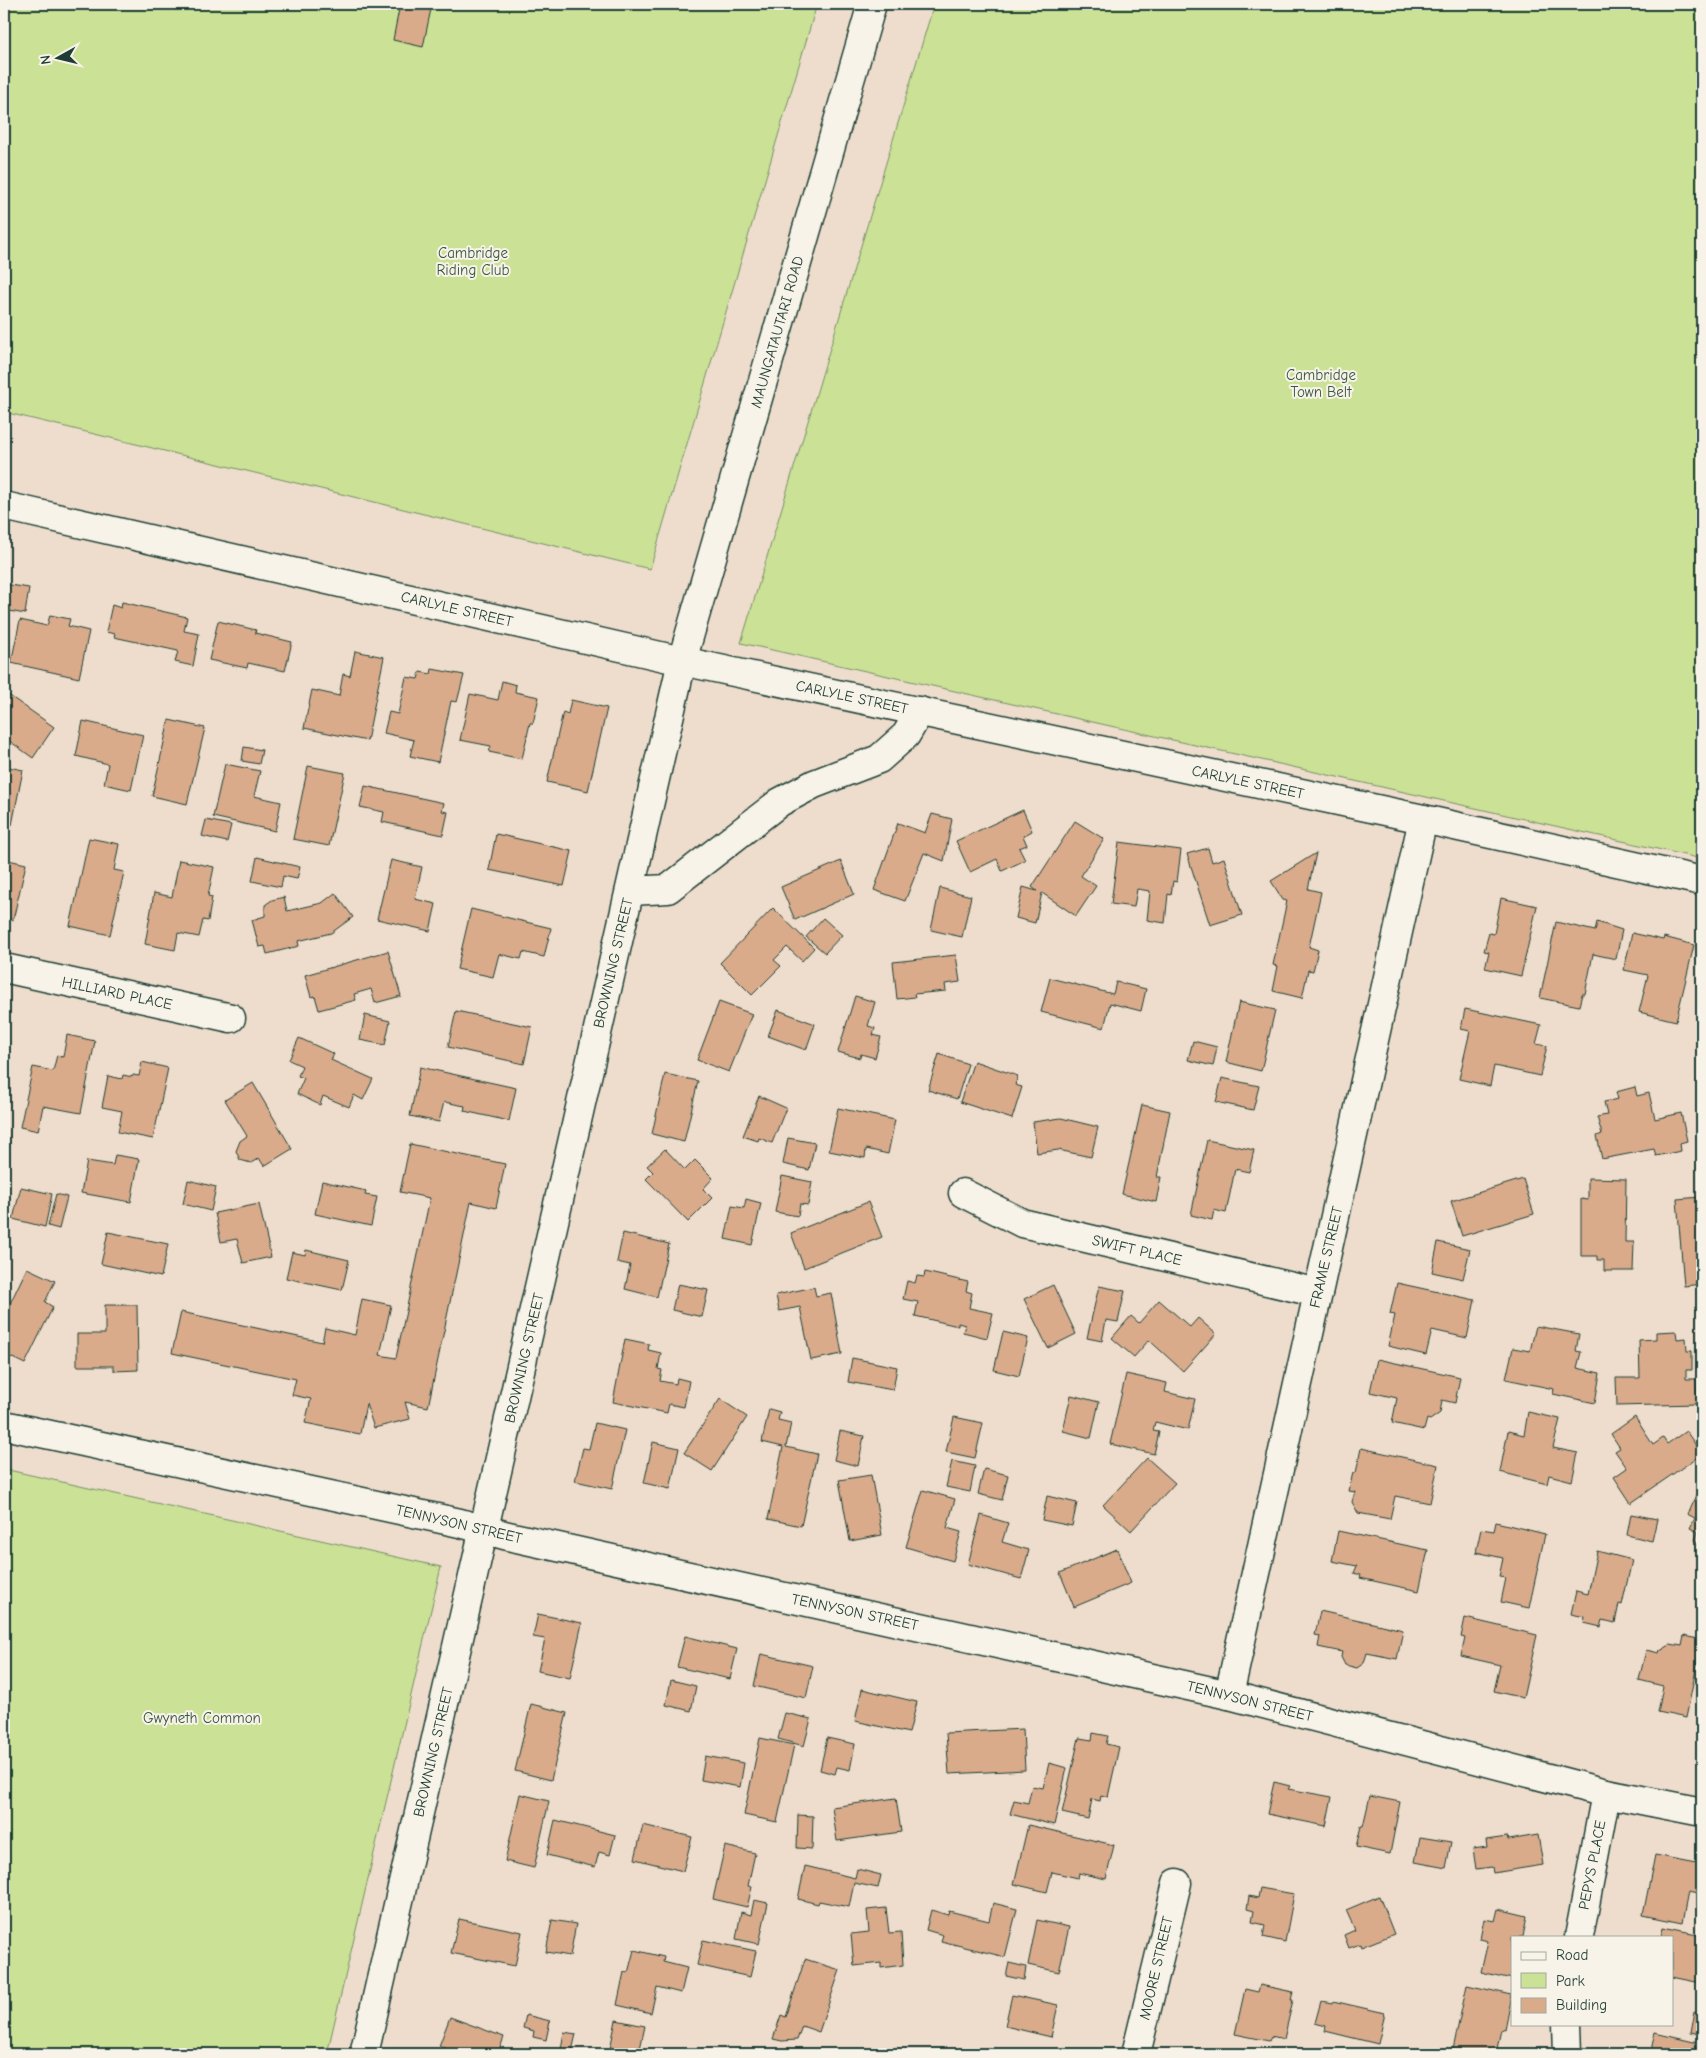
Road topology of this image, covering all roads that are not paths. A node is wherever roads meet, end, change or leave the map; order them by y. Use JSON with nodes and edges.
{"nodes":[{"id":1,"x":872,"y":4,"type":"edge"},
{"id":2,"x":4,"y":506,"type":"edge"},
{"id":3,"x":682,"y":661,"type":"junction"},
{"id":4,"x":920,"y":711,"type":"junction"},
{"id":5,"x":1423,"y":819,"type":"junction"},
{"id":6,"x":1702,"y":881,"type":"edge"},
{"id":7,"x":630,"y":891,"type":"junction"},
{"id":8,"x":4,"y":968,"type":"edge"},
{"id":9,"x":231,"y":1018,"type":"dead end"},
{"id":10,"x":962,"y":1193,"type":"dead end"},
{"id":11,"x":1318,"y":1293,"type":"junction"},
{"id":12,"x":4,"y":1425,"type":"edge"},
{"id":13,"x":484,"y":1530,"type":"junction"},
{"id":14,"x":1229,"y":1695,"type":"junction"},
{"id":15,"x":1606,"y":1793,"type":"junction"},
{"id":16,"x":1702,"y":1812,"type":"edge"},
{"id":17,"x":1177,"y":1883,"type":"dead end"},
{"id":18,"x":1579,"y":1936,"type":"edge"},
{"id":19,"x":1567,"y":2026,"type":"edge"},
{"id":20,"x":364,"y":2054,"type":"edge"},
{"id":21,"x":1136,"y":2054,"type":"edge"},
{"id":22,"x":1568,"y":2054,"type":"edge"}],
"edges":[{"from":1,"to":3,"type":"street","name":"MAUNGATAUTARI ROAD"},
{"from":2,"to":3,"type":"street","name":"CARLYLE STREET"},
{"from":3,"to":4,"type":"street","name":"CARLYLE STREET"},
{"from":3,"to":7,"type":"street","name":"BROWNING STREET"},
{"from":4,"to":5,"type":"street","name":"CARLYLE STREET"},
{"from":4,"to":7,"type":"street"},
{"from":5,"to":6,"type":"street","name":"CARLYLE STREET"},
{"from":5,"to":11,"type":"street","name":"FRAME STREET"},
{"from":7,"to":13,"type":"street","name":"BROWNING STREET"},
{"from":8,"to":9,"type":"street","name":"HILLIARD PLACE"},
{"from":10,"to":11,"type":"street","name":"SWIFT PLACE"},
{"from":11,"to":14,"type":"street","name":"FRAME STREET"},
{"from":12,"to":13,"type":"street","name":"TENNYSON STREET"},
{"from":13,"to":14,"type":"street","name":"TENNYSON STREET"},
{"from":13,"to":20,"type":"street","name":"BROWNING STREET"},
{"from":14,"to":15,"type":"street","name":"TENNYSON STREET"},
{"from":15,"to":16,"type":"street","name":"TENNYSON STREET"},
{"from":15,"to":18,"type":"street","name":"PEPYS PLACE"},
{"from":17,"to":21,"type":"street","name":"MOORE STREET"},
{"from":19,"to":22,"type":"street"}]}
